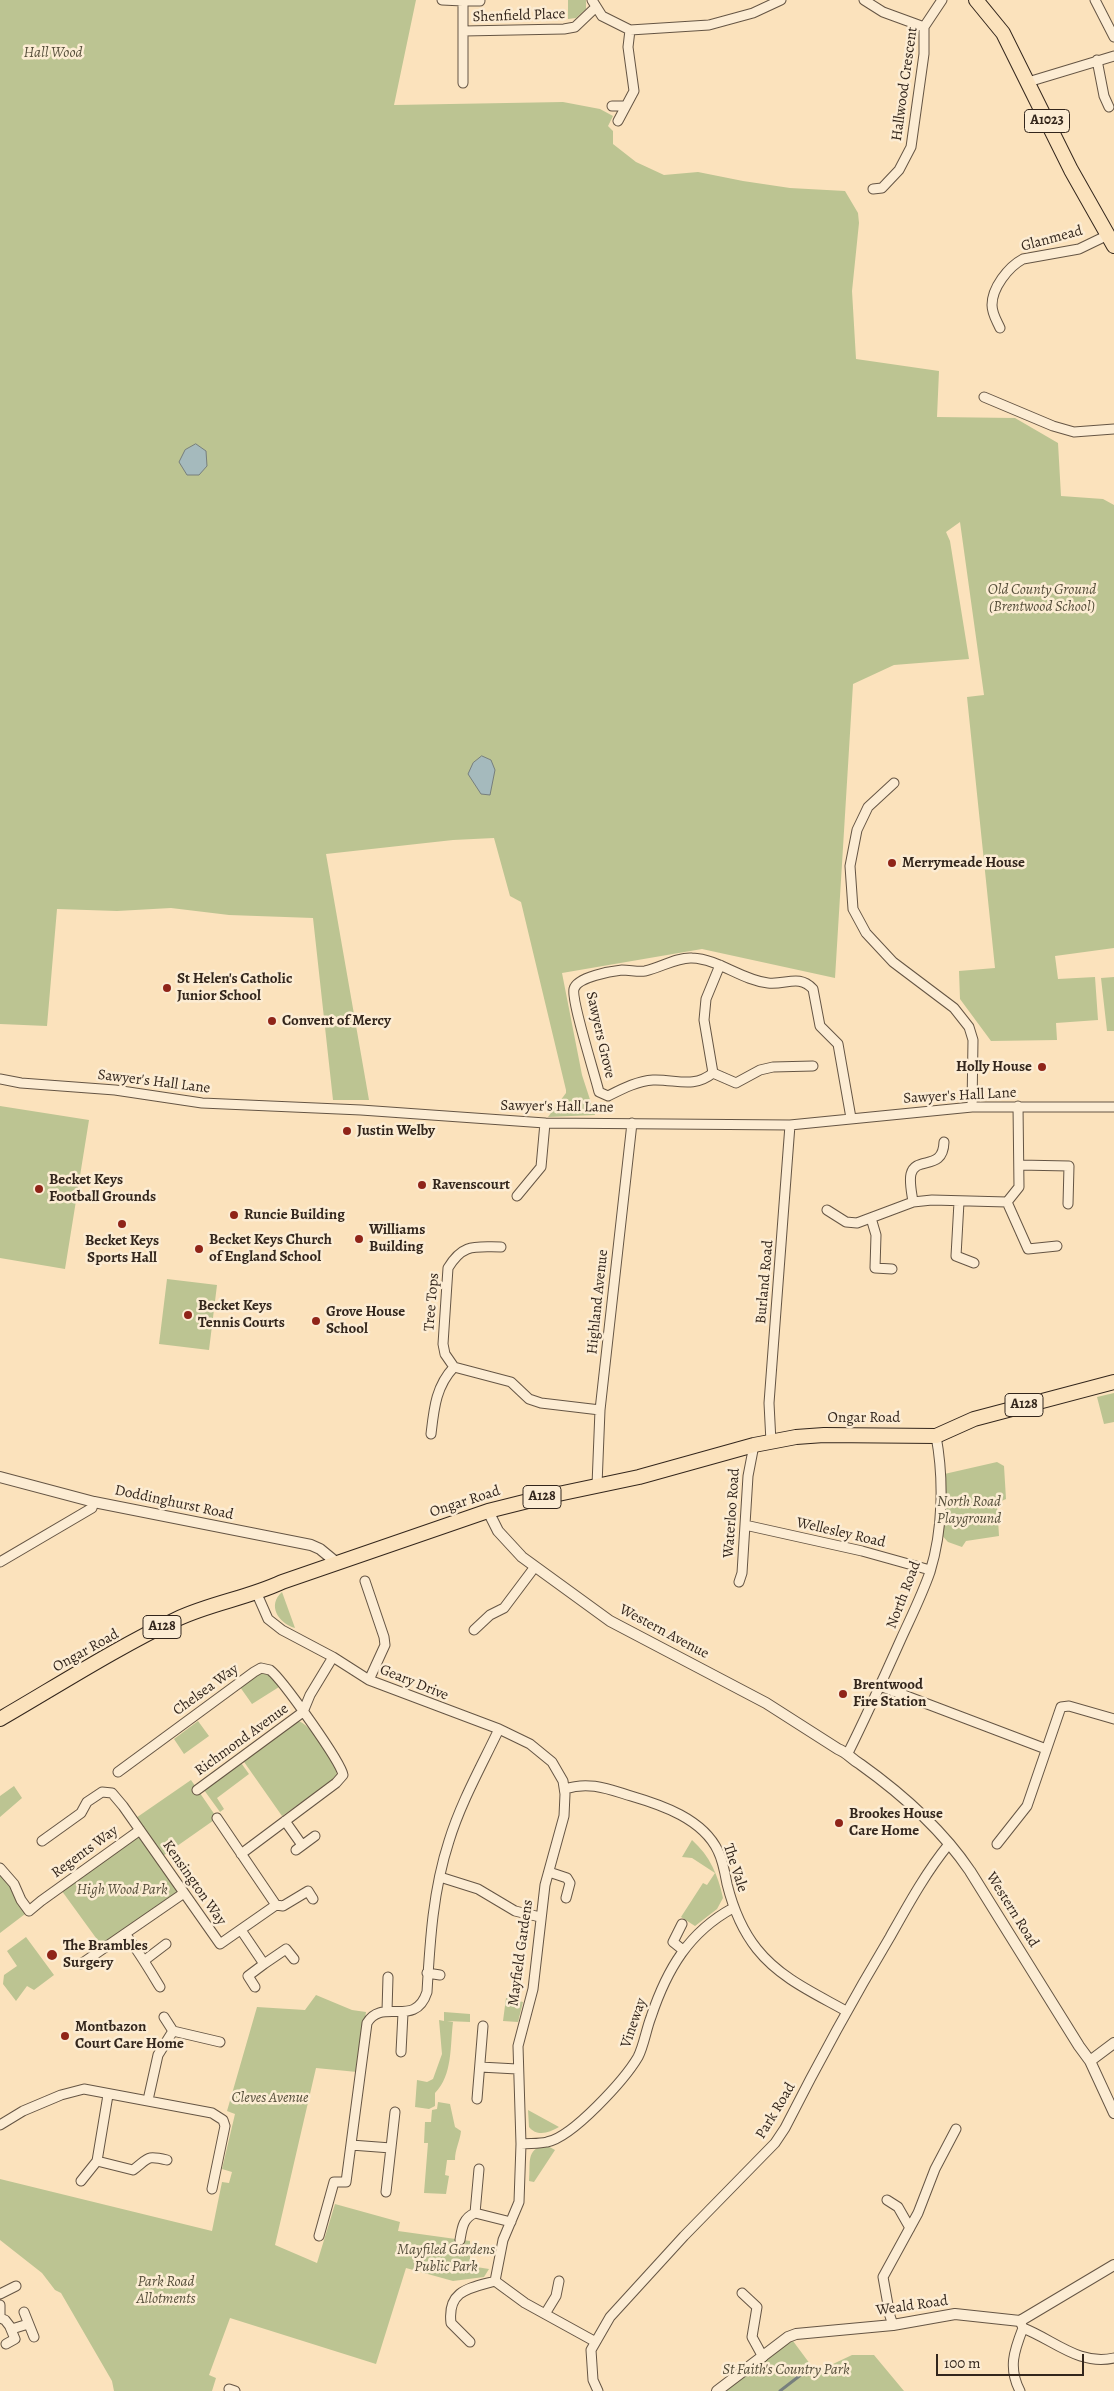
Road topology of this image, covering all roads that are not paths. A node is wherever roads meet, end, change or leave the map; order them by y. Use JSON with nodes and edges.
{"nodes":[{"id":1,"x":442,"y":0,"type":"edge"},
{"id":2,"x":780,"y":0,"type":"edge"},
{"id":3,"x":864,"y":0,"type":"edge"},
{"id":4,"x":942,"y":0,"type":"edge"},
{"id":5,"x":976,"y":0,"type":"edge"},
{"id":6,"x":1095,"y":0,"type":"edge"},
{"id":7,"x":463,"y":1,"type":"junction"},
{"id":8,"x":480,"y":1,"type":"dead end"},
{"id":9,"x":594,"y":4,"type":"edge"},
{"id":10,"x":924,"y":27,"type":"junction"},
{"id":11,"x":630,"y":30,"type":"junction"},
{"id":12,"x":464,"y":31,"type":"junction"},
{"id":13,"x":1114,"y":37,"type":"edge"},
{"id":14,"x":1114,"y":56,"type":"edge"},
{"id":15,"x":1097,"y":60,"type":"junction"},
{"id":16,"x":1028,"y":82,"type":"junction"},
{"id":17,"x":463,"y":83,"type":"dead end"},
{"id":18,"x":612,"y":106,"type":"dead end"},
{"id":19,"x":625,"y":106,"type":"junction"},
{"id":20,"x":1109,"y":107,"type":"dead end"},
{"id":21,"x":618,"y":121,"type":"dead end"},
{"id":22,"x":873,"y":189,"type":"dead end"},
{"id":23,"x":1111,"y":241,"type":"edge"},
{"id":24,"x":1000,"y":328,"type":"dead end"},
{"id":25,"x":984,"y":397,"type":"dead end"},
{"id":26,"x":1114,"y":429,"type":"edge"},
{"id":27,"x":894,"y":783,"type":"dead end"},
{"id":28,"x":720,"y":966,"type":"junction"},
{"id":29,"x":813,"y":1066,"type":"dead end"},
{"id":30,"x":713,"y":1073,"type":"junction"},
{"id":31,"x":0,"y":1079,"type":"edge"},
{"id":32,"x":1018,"y":1106,"type":"junction"},
{"id":33,"x":972,"y":1107,"type":"junction"},
{"id":34,"x":1114,"y":1107,"type":"edge"},
{"id":35,"x":851,"y":1118,"type":"junction"},
{"id":36,"x":545,"y":1123,"type":"junction"},
{"id":37,"x":632,"y":1123,"type":"junction"},
{"id":38,"x":790,"y":1125,"type":"junction"},
{"id":39,"x":944,"y":1142,"type":"dead end"},
{"id":40,"x":1019,"y":1165,"type":"junction"},
{"id":41,"x":517,"y":1196,"type":"dead end"},
{"id":42,"x":913,"y":1202,"type":"junction"},
{"id":43,"x":959,"y":1202,"type":"junction"},
{"id":44,"x":1007,"y":1202,"type":"junction"},
{"id":45,"x":1068,"y":1204,"type":"dead end"},
{"id":46,"x":827,"y":1210,"type":"dead end"},
{"id":47,"x":871,"y":1218,"type":"junction"},
{"id":48,"x":1057,"y":1246,"type":"dead end"},
{"id":49,"x":501,"y":1247,"type":"dead end"},
{"id":50,"x":974,"y":1263,"type":"dead end"},
{"id":51,"x":892,"y":1269,"type":"dead end"},
{"id":52,"x":454,"y":1367,"type":"junction"},
{"id":53,"x":1114,"y":1382,"type":"edge"},
{"id":54,"x":600,"y":1410,"type":"junction"},
{"id":55,"x":430,"y":1434,"type":"dead end"},
{"id":56,"x":936,"y":1436,"type":"junction"},
{"id":57,"x":771,"y":1442,"type":"junction"},
{"id":58,"x":754,"y":1445,"type":"junction"},
{"id":59,"x":0,"y":1477,"type":"edge"},
{"id":60,"x":597,"y":1485,"type":"junction"},
{"id":61,"x":94,"y":1502,"type":"junction"},
{"id":62,"x":488,"y":1511,"type":"junction"},
{"id":63,"x":745,"y":1525,"type":"junction"},
{"id":64,"x":0,"y":1562,"type":"edge"},
{"id":65,"x":337,"y":1564,"type":"junction"},
{"id":66,"x":534,"y":1568,"type":"junction"},
{"id":67,"x":930,"y":1570,"type":"junction"},
{"id":68,"x":365,"y":1581,"type":"dead end"},
{"id":69,"x":739,"y":1582,"type":"dead end"},
{"id":70,"x":257,"y":1594,"type":"junction"},
{"id":71,"x":474,"y":1630,"type":"dead end"},
{"id":72,"x":333,"y":1657,"type":"junction"},
{"id":73,"x":369,"y":1680,"type":"junction"},
{"id":74,"x":880,"y":1686,"type":"junction"},
{"id":75,"x":304,"y":1712,"type":"junction"},
{"id":76,"x":0,"y":1719,"type":"edge"},
{"id":77,"x":1114,"y":1719,"type":"edge"},
{"id":78,"x":499,"y":1729,"type":"junction"},
{"id":79,"x":1046,"y":1749,"type":"junction"},
{"id":80,"x":848,"y":1753,"type":"junction"},
{"id":81,"x":118,"y":1772,"type":"dead end"},
{"id":82,"x":565,"y":1788,"type":"junction"},
{"id":83,"x":197,"y":1790,"type":"dead end"},
{"id":84,"x":217,"y":1818,"type":"dead end"},
{"id":85,"x":285,"y":1821,"type":"junction"},
{"id":86,"x":140,"y":1830,"type":"junction"},
{"id":87,"x":315,"y":1836,"type":"dead end"},
{"id":88,"x":42,"y":1841,"type":"dead end"},
{"id":89,"x":949,"y":1844,"type":"junction"},
{"id":90,"x":997,"y":1844,"type":"dead end"},
{"id":91,"x":241,"y":1854,"type":"junction"},
{"id":92,"x":1,"y":1871,"type":"edge"},
{"id":93,"x":549,"y":1872,"type":"junction"},
{"id":94,"x":440,"y":1877,"type":"junction"},
{"id":95,"x":184,"y":1893,"type":"junction"},
{"id":96,"x":566,"y":1898,"type":"dead end"},
{"id":97,"x":313,"y":1899,"type":"dead end"},
{"id":98,"x":276,"y":1905,"type":"junction"},
{"id":99,"x":733,"y":1908,"type":"junction"},
{"id":100,"x":540,"y":1918,"type":"junction"},
{"id":101,"x":682,"y":1924,"type":"dead end"},
{"id":102,"x":241,"y":1930,"type":"junction"},
{"id":103,"x":126,"y":1935,"type":"junction"},
{"id":104,"x":166,"y":1944,"type":"dead end"},
{"id":105,"x":683,"y":1950,"type":"junction"},
{"id":106,"x":294,"y":1959,"type":"dead end"},
{"id":107,"x":145,"y":1960,"type":"junction"},
{"id":108,"x":81,"y":1964,"type":"dead end"},
{"id":109,"x":264,"y":1964,"type":"junction"},
{"id":110,"x":427,"y":1973,"type":"junction"},
{"id":111,"x":440,"y":1975,"type":"dead end"},
{"id":112,"x":388,"y":1977,"type":"dead end"},
{"id":113,"x":160,"y":1987,"type":"dead end"},
{"id":114,"x":255,"y":1987,"type":"dead end"},
{"id":115,"x":387,"y":2011,"type":"junction"},
{"id":116,"x":846,"y":2011,"type":"junction"},
{"id":117,"x":403,"y":2013,"type":"junction"},
{"id":118,"x":164,"y":2017,"type":"dead end"},
{"id":119,"x":483,"y":2026,"type":"dead end"},
{"id":120,"x":172,"y":2031,"type":"junction"},
{"id":121,"x":220,"y":2042,"type":"dead end"},
{"id":122,"x":1114,"y":2043,"type":"edge"},
{"id":123,"x":401,"y":2052,"type":"dead end"},
{"id":124,"x":1090,"y":2061,"type":"junction"},
{"id":125,"x":480,"y":2067,"type":"junction"},
{"id":126,"x":517,"y":2068,"type":"junction"},
{"id":127,"x":108,"y":2095,"type":"junction"},
{"id":128,"x":477,"y":2099,"type":"dead end"},
{"id":129,"x":148,"y":2100,"type":"junction"},
{"id":130,"x":395,"y":2112,"type":"dead end"},
{"id":131,"x":1114,"y":2113,"type":"edge"},
{"id":132,"x":0,"y":2125,"type":"edge"},
{"id":133,"x":956,"y":2129,"type":"dead end"},
{"id":134,"x":521,"y":2144,"type":"junction"},
{"id":135,"x":351,"y":2145,"type":"junction"},
{"id":136,"x":391,"y":2148,"type":"junction"},
{"id":137,"x":167,"y":2160,"type":"dead end"},
{"id":138,"x":97,"y":2161,"type":"junction"},
{"id":139,"x":479,"y":2169,"type":"dead end"},
{"id":140,"x":81,"y":2181,"type":"dead end"},
{"id":141,"x":212,"y":2189,"type":"dead end"},
{"id":142,"x":386,"y":2192,"type":"dead end"},
{"id":143,"x":887,"y":2200,"type":"dead end"},
{"id":144,"x":475,"y":2212,"type":"junction"},
{"id":145,"x":511,"y":2222,"type":"junction"},
{"id":146,"x":910,"y":2228,"type":"junction"},
{"id":147,"x":319,"y":2236,"type":"dead end"},
{"id":148,"x":460,"y":2240,"type":"dead end"},
{"id":149,"x":1114,"y":2265,"type":"edge"},
{"id":150,"x":495,"y":2281,"type":"junction"},
{"id":151,"x":559,"y":2281,"type":"dead end"},
{"id":152,"x":16,"y":2286,"type":"dead end"},
{"id":153,"x":742,"y":2293,"type":"dead end"},
{"id":154,"x":0,"y":2294,"type":"edge"},
{"id":155,"x":0,"y":2305,"type":"edge"},
{"id":156,"x":24,"y":2312,"type":"dead end"},
{"id":157,"x":545,"y":2314,"type":"junction"},
{"id":158,"x":0,"y":2317,"type":"edge"},
{"id":159,"x":28,"y":2324,"type":"junction"},
{"id":160,"x":1022,"y":2324,"type":"junction"},
{"id":161,"x":894,"y":2325,"type":"junction"},
{"id":162,"x":10,"y":2327,"type":"junction"},
{"id":163,"x":34,"y":2337,"type":"dead end"},
{"id":164,"x":594,"y":2341,"type":"junction"},
{"id":165,"x":470,"y":2342,"type":"dead end"},
{"id":166,"x":6,"y":2344,"type":"dead end"},
{"id":167,"x":762,"y":2357,"type":"junction"},
{"id":168,"x":1114,"y":2358,"type":"edge"},
{"id":169,"x":598,"y":2391,"type":"edge"},
{"id":170,"x":717,"y":2391,"type":"edge"},
{"id":171,"x":1020,"y":2391,"type":"edge"}],
"edges":[{"from":1,"to":7,"type":"street","name":"Shenfield Place"},
{"from":2,"to":11,"type":"street"},
{"from":3,"to":10,"type":"street"},
{"from":4,"to":10,"type":"street","name":"Hallwood Crescent"},
{"from":5,"to":16,"type":"main road","number":"A1023"},
{"from":6,"to":13,"type":"street"},
{"from":7,"to":8,"type":"street"},
{"from":7,"to":12,"type":"street","name":"Shenfield Place"},
{"from":9,"to":11,"type":"street","name":"Shenfield Place"},
{"from":9,"to":12,"type":"street","name":"Shenfield Place"},
{"from":10,"to":22,"type":"street","name":"Hallwood Crescent"},
{"from":11,"to":19,"type":"street"},
{"from":12,"to":17,"type":"street","name":"Shenfield Place"},
{"from":14,"to":15,"type":"street"},
{"from":15,"to":16,"type":"street"},
{"from":15,"to":20,"type":"street"},
{"from":16,"to":23,"type":"main road","number":"A1023"},
{"from":18,"to":19,"type":"street"},
{"from":19,"to":21,"type":"street"},
{"from":23,"to":24,"type":"street","name":"Glanmead"},
{"from":25,"to":26,"type":"street"},
{"from":27,"to":33,"type":"street"},
{"from":28,"to":30,"type":"street"},
{"from":28,"to":30,"type":"street","name":"Sawyers Grove"},
{"from":28,"to":35,"type":"street","name":"Sawyers Grove"},
{"from":29,"to":30,"type":"street"},
{"from":31,"to":36,"type":"street","name":"Sawyer's Hall Lane"},
{"from":32,"to":33,"type":"street","name":"Sawyer's Hall Lane"},
{"from":32,"to":34,"type":"street","name":"Sawyer's Hall Lane"},
{"from":32,"to":40,"type":"street"},
{"from":33,"to":35,"type":"street","name":"Sawyer's Hall Lane"},
{"from":35,"to":38,"type":"street","name":"Sawyer's Hall Lane"},
{"from":36,"to":37,"type":"street","name":"Sawyer's Hall Lane"},
{"from":36,"to":41,"type":"street"},
{"from":37,"to":38,"type":"street","name":"Sawyer's Hall Lane"},
{"from":37,"to":54,"type":"street","name":"Highland Avenue"},
{"from":38,"to":57,"type":"street","name":"Burland Road"},
{"from":39,"to":42,"type":"street"},
{"from":40,"to":44,"type":"street"},
{"from":40,"to":45,"type":"street"},
{"from":42,"to":43,"type":"street"},
{"from":42,"to":47,"type":"street"},
{"from":43,"to":44,"type":"street"},
{"from":43,"to":50,"type":"street"},
{"from":44,"to":48,"type":"street"},
{"from":46,"to":47,"type":"street"},
{"from":47,"to":51,"type":"street"},
{"from":49,"to":52,"type":"street","name":"Tree Tops"},
{"from":52,"to":54,"type":"street"},
{"from":52,"to":55,"type":"street"},
{"from":53,"to":56,"type":"main road","name":"Ongar Road","number":"A128"},
{"from":54,"to":60,"type":"street","name":"Highland Avenue"},
{"from":56,"to":57,"type":"main road","name":"Ongar Road","number":"A128"},
{"from":56,"to":67,"type":"street","name":"North Road"},
{"from":57,"to":58,"type":"main road","name":"Ongar Road","number":"A128"},
{"from":58,"to":60,"type":"main road","name":"Ongar Road","number":"A128"},
{"from":58,"to":63,"type":"street","name":"Waterloo Road"},
{"from":59,"to":61,"type":"street","name":"Doddinghurst Road"},
{"from":60,"to":62,"type":"main road","name":"Ongar Road","number":"A128"},
{"from":61,"to":64,"type":"street"},
{"from":61,"to":65,"type":"street","name":"Doddinghurst Road"},
{"from":62,"to":65,"type":"main road","name":"Ongar Road","number":"A128"},
{"from":62,"to":66,"type":"street","name":"Western Avenue"},
{"from":63,"to":67,"type":"street","name":"Wellesley Road"},
{"from":63,"to":69,"type":"street","name":"Waterloo Road"},
{"from":65,"to":70,"type":"main road","name":"Ongar Road","number":"A128"},
{"from":66,"to":71,"type":"street"},
{"from":66,"to":80,"type":"street","name":"Western Avenue"},
{"from":67,"to":74,"type":"street","name":"North Road"},
{"from":68,"to":73,"type":"street"},
{"from":70,"to":72,"type":"street","name":"Geary Drive"},
{"from":70,"to":76,"type":"main road","name":"Ongar Road","number":"A128"},
{"from":72,"to":73,"type":"street","name":"Geary Drive"},
{"from":72,"to":75,"type":"street"},
{"from":73,"to":78,"type":"street","name":"Geary Drive"},
{"from":74,"to":79,"type":"street"},
{"from":74,"to":80,"type":"street","name":"North Road"},
{"from":75,"to":81,"type":"street","name":"Chelsea Way"},
{"from":75,"to":83,"type":"street","name":"Richmond Avenue"},
{"from":75,"to":85,"type":"street"},
{"from":77,"to":79,"type":"street"},
{"from":78,"to":82,"type":"street","name":"Geary Drive"},
{"from":78,"to":94,"type":"street"},
{"from":79,"to":90,"type":"street"},
{"from":80,"to":89,"type":"street","name":"Western Road"},
{"from":82,"to":93,"type":"street","name":"Mayfield Gardens"},
{"from":82,"to":99,"type":"street","name":"The Vale"},
{"from":84,"to":91,"type":"street"},
{"from":85,"to":87,"type":"street"},
{"from":85,"to":91,"type":"street"},
{"from":86,"to":88,"type":"street","name":"Regents Way"},
{"from":86,"to":92,"type":"street","name":"Regents Way"},
{"from":86,"to":95,"type":"street","name":"Kensington Way"},
{"from":89,"to":116,"type":"street","name":"Park Road"},
{"from":89,"to":124,"type":"street","name":"Western Road"},
{"from":91,"to":98,"type":"street"},
{"from":93,"to":96,"type":"street"},
{"from":93,"to":100,"type":"street","name":"Mayfield Gardens"},
{"from":94,"to":100,"type":"street"},
{"from":94,"to":110,"type":"street"},
{"from":95,"to":102,"type":"street","name":"Kensington Way"},
{"from":95,"to":103,"type":"street"},
{"from":97,"to":98,"type":"street","name":"Kensington Way"},
{"from":98,"to":102,"type":"street","name":"Kensington Way"},
{"from":99,"to":105,"type":"street","name":"Vineway"},
{"from":99,"to":116,"type":"street","name":"The Vale"},
{"from":100,"to":126,"type":"street","name":"Mayfield Gardens"},
{"from":101,"to":105,"type":"street"},
{"from":102,"to":109,"type":"street"},
{"from":103,"to":107,"type":"street"},
{"from":103,"to":108,"type":"street"},
{"from":104,"to":107,"type":"street"},
{"from":105,"to":134,"type":"street","name":"Vineway"},
{"from":106,"to":109,"type":"street"},
{"from":107,"to":113,"type":"street"},
{"from":109,"to":114,"type":"street"},
{"from":110,"to":111,"type":"street"},
{"from":110,"to":117,"type":"street"},
{"from":112,"to":115,"type":"street"},
{"from":115,"to":117,"type":"street"},
{"from":115,"to":135,"type":"street"},
{"from":116,"to":164,"type":"street","name":"Park Road"},
{"from":117,"to":123,"type":"street"},
{"from":118,"to":120,"type":"street"},
{"from":119,"to":125,"type":"street"},
{"from":120,"to":121,"type":"street"},
{"from":120,"to":129,"type":"street"},
{"from":122,"to":124,"type":"street"},
{"from":124,"to":131,"type":"street","name":"Western Road"},
{"from":125,"to":126,"type":"street"},
{"from":125,"to":128,"type":"street"},
{"from":126,"to":134,"type":"street","name":"Mayfield Gardens"},
{"from":127,"to":129,"type":"street"},
{"from":127,"to":132,"type":"street"},
{"from":127,"to":138,"type":"street"},
{"from":129,"to":141,"type":"street"},
{"from":130,"to":136,"type":"street"},
{"from":133,"to":146,"type":"street"},
{"from":134,"to":145,"type":"street","name":"Mayfield Gardens"},
{"from":135,"to":136,"type":"street"},
{"from":135,"to":147,"type":"street"},
{"from":136,"to":142,"type":"street"},
{"from":137,"to":138,"type":"street"},
{"from":138,"to":140,"type":"street"},
{"from":139,"to":144,"type":"street"},
{"from":143,"to":146,"type":"street"},
{"from":144,"to":145,"type":"street"},
{"from":144,"to":148,"type":"street"},
{"from":145,"to":150,"type":"street","name":"Mayfield Gardens"},
{"from":146,"to":161,"type":"street"},
{"from":149,"to":160,"type":"street"},
{"from":150,"to":157,"type":"street"},
{"from":150,"to":165,"type":"street"},
{"from":151,"to":157,"type":"street"},
{"from":152,"to":154,"type":"street"},
{"from":153,"to":167,"type":"street"},
{"from":155,"to":158,"type":"street"},
{"from":156,"to":159,"type":"street"},
{"from":157,"to":164,"type":"street"},
{"from":158,"to":162,"type":"street"},
{"from":159,"to":162,"type":"street"},
{"from":159,"to":163,"type":"street"},
{"from":160,"to":161,"type":"street","name":"Weald Road"},
{"from":160,"to":168,"type":"street"},
{"from":160,"to":171,"type":"street"},
{"from":161,"to":167,"type":"street","name":"Weald Road"},
{"from":162,"to":166,"type":"street"},
{"from":164,"to":169,"type":"street","name":"Park Road"},
{"from":167,"to":170,"type":"street","name":"Weald Road"}]}
